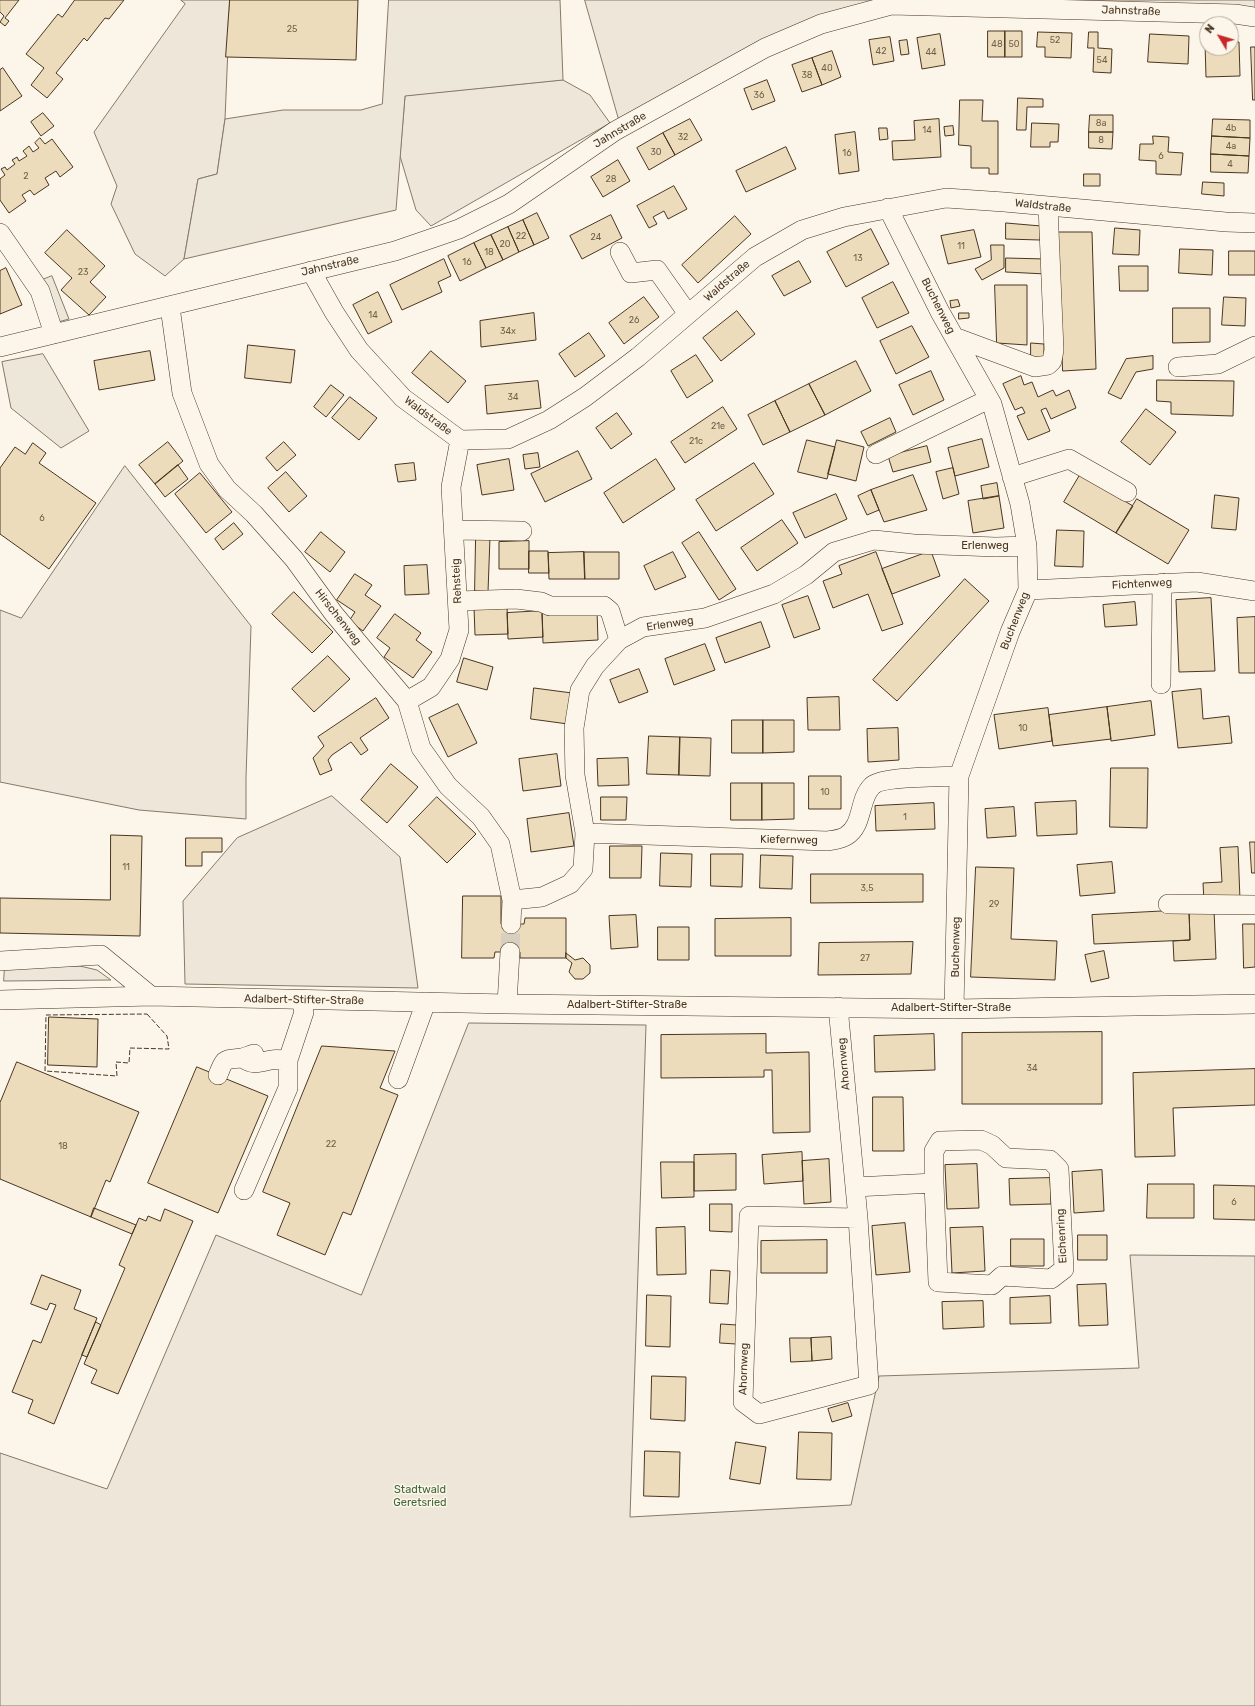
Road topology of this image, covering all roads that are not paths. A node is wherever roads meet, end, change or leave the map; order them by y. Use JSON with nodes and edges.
{"nodes":[{"id":1,"x":1255,"y":17,"type":"edge"},
{"id":2,"x":1048,"y":206,"type":"junction"},
{"id":3,"x":888,"y":208,"type":"junction"},
{"id":4,"x":1255,"y":223,"type":"edge"},
{"id":5,"x":0,"y":233,"type":"edge"},
{"id":6,"x":620,"y":252,"type":"dead end"},
{"id":7,"x":312,"y":271,"type":"junction"},
{"id":8,"x":170,"y":307,"type":"junction"},
{"id":9,"x":688,"y":314,"type":"junction"},
{"id":10,"x":54,"y":334,"type":"junction"},
{"id":11,"x":954,"y":337,"type":"junction"},
{"id":12,"x":1255,"y":346,"type":"edge"},
{"id":13,"x":0,"y":347,"type":"edge"},
{"id":14,"x":1178,"y":367,"type":"dead end"},
{"id":15,"x":988,"y":398,"type":"junction"},
{"id":16,"x":460,"y":440,"type":"junction"},
{"id":17,"x":876,"y":454,"type":"dead end"},
{"id":18,"x":1012,"y":477,"type":"junction"},
{"id":19,"x":1127,"y":492,"type":"dead end"},
{"id":20,"x":454,"y":530,"type":"junction"},
{"id":21,"x":522,"y":531,"type":"dead end"},
{"id":22,"x":1028,"y":546,"type":"junction"},
{"id":23,"x":1162,"y":583,"type":"junction"},
{"id":24,"x":1028,"y":590,"type":"junction"},
{"id":25,"x":1255,"y":591,"type":"edge"},
{"id":26,"x":458,"y":601,"type":"junction"},
{"id":27,"x":619,"y":640,"type":"junction"},
{"id":28,"x":1161,"y":684,"type":"dead end"},
{"id":29,"x":407,"y":700,"type":"junction"},
{"id":30,"x":959,"y":776,"type":"junction"},
{"id":31,"x":586,"y":833,"type":"junction"},
{"id":32,"x":512,"y":900,"type":"junction"},
{"id":33,"x":1168,"y":904,"type":"dead end"},
{"id":34,"x":1255,"y":905,"type":"edge"},
{"id":35,"x":511,"y":924,"type":"tunnel mouth"},
{"id":36,"x":510,"y":952,"type":"tunnel mouth"},
{"id":37,"x":0,"y":961,"type":"edge"},
{"id":38,"x":151,"y":996,"type":"junction"},
{"id":39,"x":0,"y":1000,"type":"edge"},
{"id":40,"x":301,"y":1000,"type":"junction"},
{"id":41,"x":426,"y":1002,"type":"junction"},
{"id":42,"x":507,"y":1004,"type":"junction"},
{"id":43,"x":1255,"y":1004,"type":"edge"},
{"id":44,"x":838,"y":1007,"type":"junction"},
{"id":45,"x":954,"y":1009,"type":"junction"},
{"id":46,"x":280,"y":1060,"type":"junction"},
{"id":47,"x":218,"y":1075,"type":"dead end"},
{"id":48,"x":398,"y":1079,"type":"dead end"},
{"id":49,"x":934,"y":1184,"type":"junction"},
{"id":50,"x":855,"y":1186,"type":"junction"},
{"id":51,"x":244,"y":1190,"type":"dead end"},
{"id":52,"x":858,"y":1218,"type":"junction"}],
"edges":[{"from":1,"to":7,"type":"street","name":"Jahnstraße"},
{"from":2,"to":3,"type":"street","name":"Waldstraße"},
{"from":2,"to":4,"type":"street","name":"Waldstraße"},
{"from":2,"to":11,"type":"street"},
{"from":3,"to":9,"type":"street","name":"Waldstraße"},
{"from":3,"to":11,"type":"street","name":"Buchenweg"},
{"from":5,"to":10,"type":"street"},
{"from":6,"to":9,"type":"street"},
{"from":7,"to":8,"type":"street","name":"Jahnstraße"},
{"from":7,"to":16,"type":"street","name":"Waldstraße"},
{"from":8,"to":10,"type":"street","name":"Jahnstraße"},
{"from":8,"to":29,"type":"street","name":"Hirschenweg"},
{"from":9,"to":16,"type":"street","name":"Waldstraße"},
{"from":10,"to":13,"type":"street","name":"Jahnstraße"},
{"from":11,"to":15,"type":"street","name":"Buchenweg"},
{"from":12,"to":14,"type":"street"},
{"from":15,"to":17,"type":"street"},
{"from":15,"to":18,"type":"street","name":"Buchenweg"},
{"from":16,"to":20,"type":"street","name":"Rehsteig"},
{"from":18,"to":19,"type":"street"},
{"from":18,"to":22,"type":"street","name":"Buchenweg"},
{"from":20,"to":21,"type":"street"},
{"from":20,"to":26,"type":"street","name":"Rehsteig"},
{"from":22,"to":24,"type":"street","name":"Buchenweg"},
{"from":22,"to":27,"type":"street","name":"Erlenweg"},
{"from":23,"to":24,"type":"street","name":"Fichtenweg"},
{"from":23,"to":25,"type":"street","name":"Fichtenweg"},
{"from":23,"to":28,"type":"street"},
{"from":24,"to":30,"type":"street","name":"Buchenweg"},
{"from":26,"to":27,"type":"street"},
{"from":26,"to":29,"type":"street","name":"Rehsteig"},
{"from":27,"to":31,"type":"street","name":"Erlenweg"},
{"from":29,"to":32,"type":"street","name":"Hirschenweg"},
{"from":30,"to":31,"type":"street","name":"Kiefernweg"},
{"from":30,"to":45,"type":"street","name":"Buchenweg"},
{"from":31,"to":32,"type":"street","name":"Erlenweg"},
{"from":32,"to":35,"type":"street","name":"Hirschenweg"},
{"from":33,"to":34,"type":"street"},
{"from":36,"to":42,"type":"street"},
{"from":37,"to":38,"type":"street"},
{"from":38,"to":39,"type":"street","name":"Adalbert-Stifter-Straße"},
{"from":38,"to":40,"type":"street","name":"Adalbert-Stifter-Straße"},
{"from":40,"to":41,"type":"street","name":"Adalbert-Stifter-Straße"},
{"from":40,"to":46,"type":"street"},
{"from":41,"to":42,"type":"street","name":"Adalbert-Stifter-Straße"},
{"from":41,"to":48,"type":"street"},
{"from":42,"to":44,"type":"street","name":"Adalbert-Stifter-Straße"},
{"from":43,"to":45,"type":"street","name":"Adalbert-Stifter-Straße"},
{"from":44,"to":45,"type":"street","name":"Adalbert-Stifter-Straße"},
{"from":44,"to":50,"type":"street","name":"Ahornweg"},
{"from":46,"to":47,"type":"street"},
{"from":46,"to":51,"type":"street"},
{"from":49,"to":49,"type":"street","name":"Eichenring"},
{"from":49,"to":50,"type":"street"},
{"from":50,"to":52,"type":"street","name":"Ahornweg"},
{"from":52,"to":52,"type":"street","name":"Ahornweg"}]}
